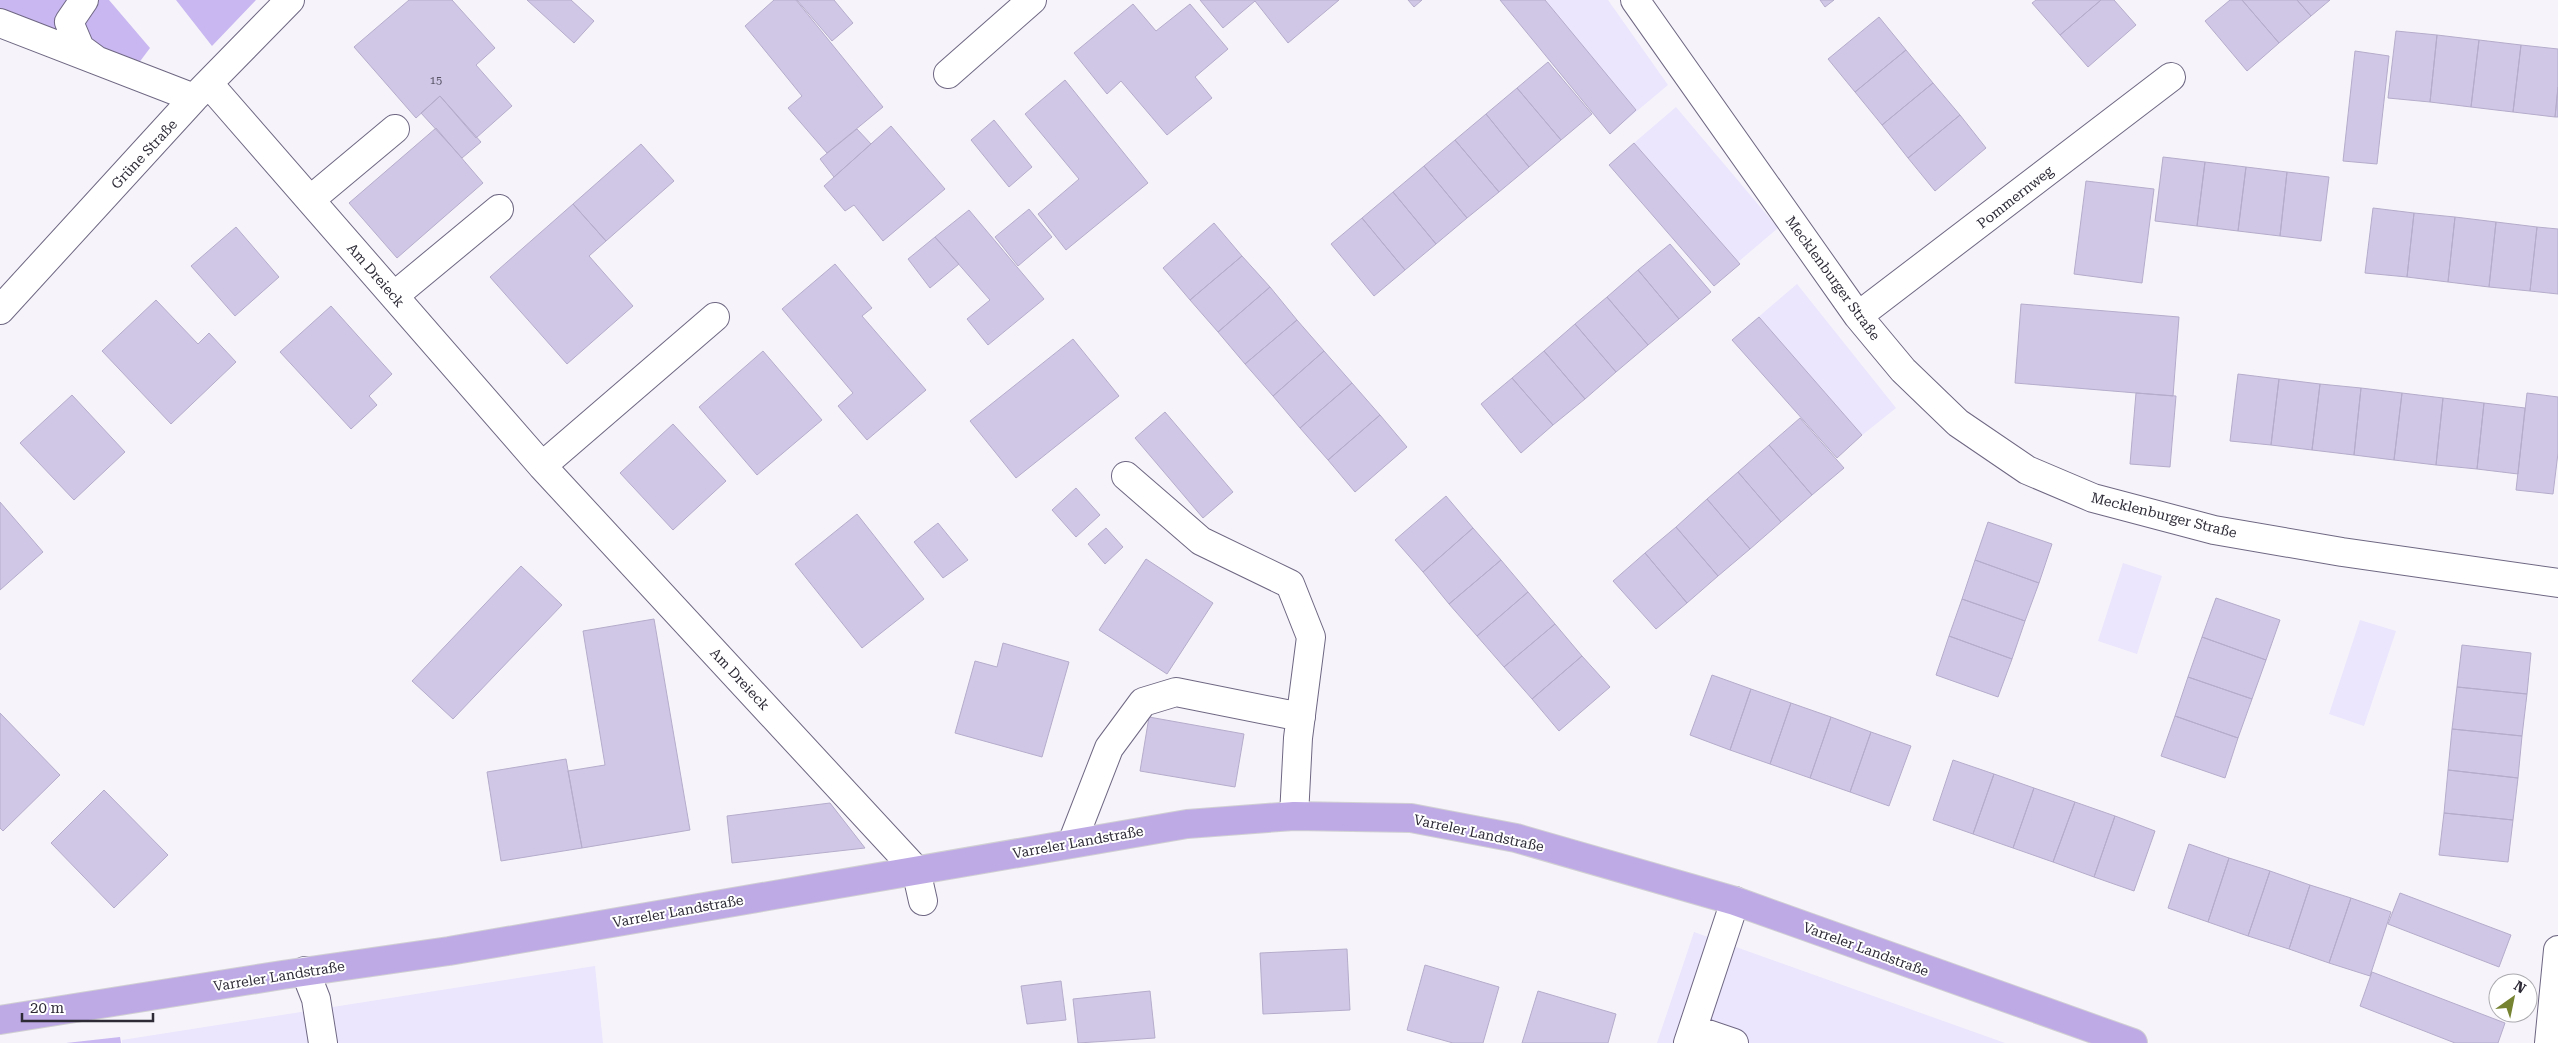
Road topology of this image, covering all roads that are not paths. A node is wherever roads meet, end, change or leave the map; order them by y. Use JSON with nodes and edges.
{"nodes":[{"id":1,"x":84,"y":0,"type":"edge"},
{"id":2,"x":290,"y":0,"type":"edge"},
{"id":3,"x":1032,"y":0,"type":"edge"},
{"id":4,"x":1635,"y":0,"type":"edge"},
{"id":5,"x":0,"y":23,"type":"edge"},
{"id":6,"x":98,"y":61,"type":"junction"},
{"id":7,"x":948,"y":74,"type":"dead end"},
{"id":8,"x":2170,"y":77,"type":"dead end"},
{"id":9,"x":202,"y":91,"type":"junction"},
{"id":10,"x":395,"y":129,"type":"dead end"},
{"id":11,"x":310,"y":200,"type":"junction"},
{"id":12,"x":500,"y":209,"type":"dead end"},
{"id":13,"x":394,"y":296,"type":"junction"},
{"id":14,"x":0,"y":310,"type":"edge"},
{"id":15,"x":1858,"y":316,"type":"junction"},
{"id":16,"x":715,"y":317,"type":"dead end"},
{"id":17,"x":542,"y":466,"type":"junction"},
{"id":18,"x":1126,"y":476,"type":"dead end"},
{"id":19,"x":2558,"y":583,"type":"edge"},
{"id":20,"x":1301,"y":717,"type":"junction"},
{"id":21,"x":1294,"y":816,"type":"junction"},
{"id":22,"x":1072,"y":843,"type":"junction"},
{"id":23,"x":916,"y":870,"type":"junction"},
{"id":24,"x":923,"y":901,"type":"dead end"},
{"id":25,"x":1735,"y":901,"type":"junction"},
{"id":26,"x":2558,"y":950,"type":"edge"},
{"id":27,"x":305,"y":971,"type":"junction"},
{"id":28,"x":0,"y":1020,"type":"edge"},
{"id":29,"x":1690,"y":1036,"type":"edge"},
{"id":30,"x":323,"y":1043,"type":"edge"},
{"id":31,"x":1734,"y":1043,"type":"edge"},
{"id":32,"x":2132,"y":1043,"type":"edge"},
{"id":33,"x":2549,"y":1043,"type":"edge"}],
"edges":[{"from":1,"to":6,"type":"street"},
{"from":2,"to":9,"type":"street","name":"Grüne Straße"},
{"from":3,"to":7,"type":"street"},
{"from":4,"to":15,"type":"street","name":"Mecklenburger Straße"},
{"from":5,"to":6,"type":"street"},
{"from":6,"to":9,"type":"street"},
{"from":8,"to":15,"type":"street","name":"Pommernweg"},
{"from":9,"to":11,"type":"street","name":"Am Dreieck"},
{"from":9,"to":14,"type":"street","name":"Grüne Straße"},
{"from":10,"to":11,"type":"street"},
{"from":11,"to":13,"type":"street","name":"Am Dreieck"},
{"from":12,"to":13,"type":"street"},
{"from":13,"to":17,"type":"street","name":"Am Dreieck"},
{"from":15,"to":19,"type":"street","name":"Mecklenburger Straße"},
{"from":16,"to":17,"type":"street"},
{"from":17,"to":23,"type":"street","name":"Am Dreieck"},
{"from":18,"to":20,"type":"street"},
{"from":20,"to":21,"type":"street"},
{"from":20,"to":22,"type":"street"},
{"from":21,"to":22,"type":"main road","name":"Varreler Landstraße"},
{"from":21,"to":25,"type":"main road","name":"Varreler Landstraße"},
{"from":22,"to":23,"type":"main road","name":"Varreler Landstraße"},
{"from":23,"to":24,"type":"street"},
{"from":23,"to":27,"type":"main road","name":"Varreler Landstraße"},
{"from":25,"to":29,"type":"street"},
{"from":25,"to":32,"type":"main road","name":"Varreler Landstraße"},
{"from":26,"to":33,"type":"street"},
{"from":27,"to":28,"type":"main road","name":"Varreler Landstraße"},
{"from":27,"to":30,"type":"street"},
{"from":29,"to":31,"type":"street"}]}
